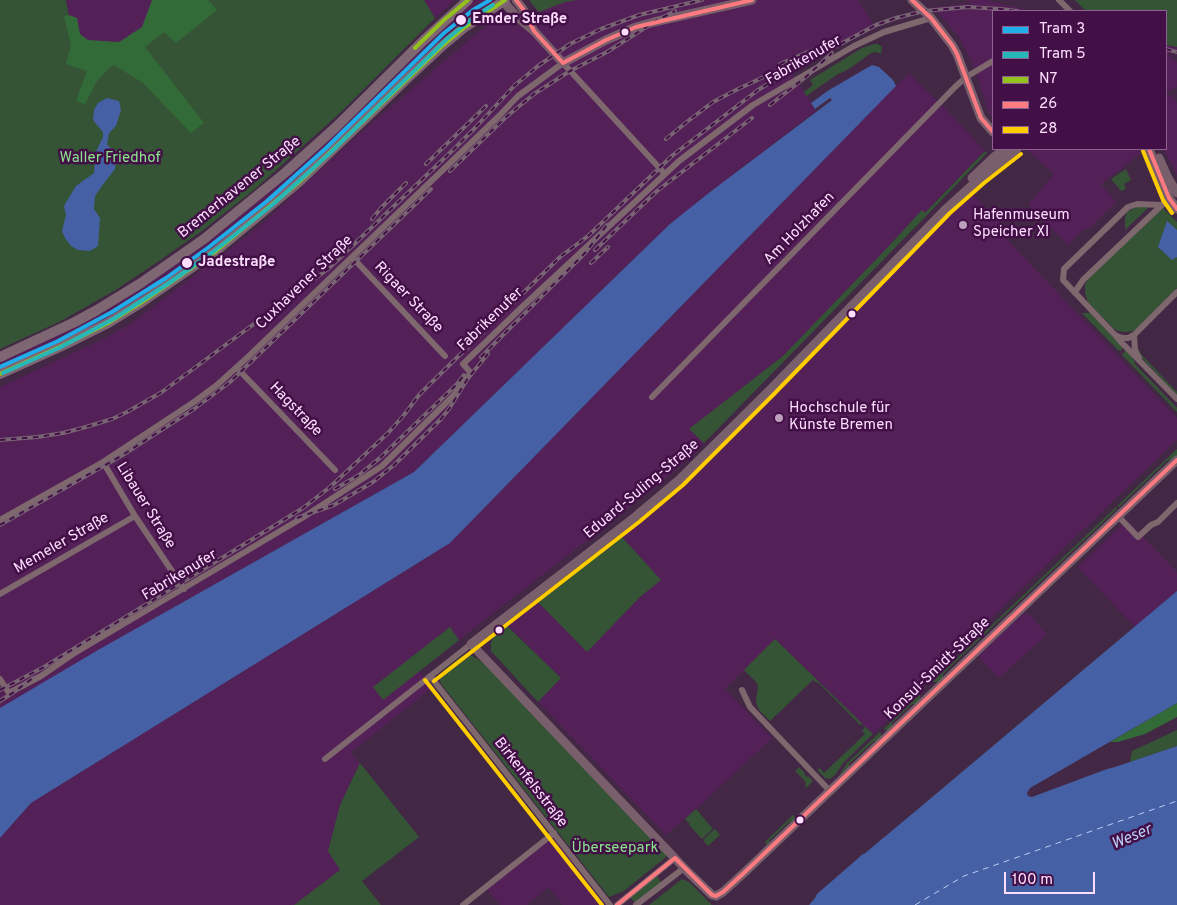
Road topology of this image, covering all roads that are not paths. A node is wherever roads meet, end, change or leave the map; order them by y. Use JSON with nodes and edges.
{"nodes":[{"id":1,"x":468,"y":0,"type":"edge"},
{"id":2,"x":504,"y":0,"type":"edge"},
{"id":3,"x":516,"y":0,"type":"edge"},
{"id":4,"x":752,"y":0,"type":"edge"},
{"id":5,"x":912,"y":0,"type":"edge"},
{"id":6,"x":1059,"y":0,"type":"edge"},
{"id":7,"x":1069,"y":10,"type":"edge"},
{"id":8,"x":931,"y":18,"type":"junction"},
{"id":9,"x":534,"y":31,"type":"junction"},
{"id":10,"x":563,"y":62,"type":"junction"},
{"id":11,"x":992,"y":62,"type":"edge"},
{"id":12,"x":966,"y":77,"type":"junction"},
{"id":13,"x":992,"y":131,"type":"edge"},
{"id":14,"x":1010,"y":150,"type":"edge"},
{"id":15,"x":1150,"y":150,"type":"edge"},
{"id":16,"x":1155,"y":150,"type":"edge"},
{"id":17,"x":665,"y":174,"type":"junction"},
{"id":18,"x":1171,"y":198,"type":"edge"},
{"id":19,"x":1177,"y":209,"type":"edge"},
{"id":20,"x":352,"y":257,"type":"junction"},
{"id":21,"x":1075,"y":292,"type":"junction"},
{"id":22,"x":1177,"y":292,"type":"edge"},
{"id":23,"x":1116,"y":335,"type":"junction"},
{"id":24,"x":1134,"y":335,"type":"junction"},
{"id":25,"x":446,"y":356,"type":"dead end"},
{"id":26,"x":0,"y":358,"type":"edge"},
{"id":27,"x":1141,"y":362,"type":"junction"},
{"id":28,"x":237,"y":368,"type":"junction"},
{"id":29,"x":0,"y":374,"type":"edge"},
{"id":30,"x":652,"y":397,"type":"dead end"},
{"id":31,"x":1177,"y":400,"type":"edge"},
{"id":32,"x":1177,"y":460,"type":"edge"},
{"id":33,"x":102,"y":462,"type":"junction"},
{"id":34,"x":335,"y":470,"type":"dead end"},
{"id":35,"x":1177,"y":504,"type":"edge"},
{"id":36,"x":136,"y":516,"type":"junction"},
{"id":37,"x":1118,"y":516,"type":"junction"},
{"id":38,"x":0,"y":520,"type":"edge"},
{"id":39,"x":184,"y":589,"type":"junction"},
{"id":40,"x":0,"y":594,"type":"edge"},
{"id":41,"x":471,"y":644,"type":"junction"},
{"id":42,"x":430,"y":676,"type":"junction"},
{"id":43,"x":0,"y":679,"type":"edge"},
{"id":44,"x":742,"y":690,"type":"dead end"},
{"id":45,"x":325,"y":759,"type":"dead end"},
{"id":46,"x":830,"y":791,"type":"junction"},
{"id":47,"x":554,"y":833,"type":"junction"},
{"id":48,"x":675,"y":858,"type":"junction"},
{"id":49,"x":684,"y":868,"type":"junction"},
{"id":50,"x":463,"y":905,"type":"edge"},
{"id":51,"x":610,"y":905,"type":"edge"},
{"id":52,"x":616,"y":905,"type":"edge"},
{"id":53,"x":636,"y":905,"type":"edge"}],
"edges":[{"from":1,"to":26,"type":"main road","name":"Bremerhavener Straße"},
{"from":2,"to":9,"type":"street"},
{"from":2,"to":29,"type":"main road","name":"Bremerhavener Straße"},
{"from":3,"to":9,"type":"street"},
{"from":4,"to":10,"type":"street","name":"Cuxhavener Straße"},
{"from":5,"to":8,"type":"street"},
{"from":6,"to":7,"type":"street"},
{"from":8,"to":12,"type":"street"},
{"from":8,"to":17,"type":"street","name":"Fabrikenufer"},
{"from":9,"to":10,"type":"street"},
{"from":10,"to":17,"type":"street"},
{"from":10,"to":20,"type":"street","name":"Cuxhavener Straße"},
{"from":11,"to":12,"type":"street","name":"Am Holzhafen"},
{"from":12,"to":13,"type":"street"},
{"from":12,"to":30,"type":"street","name":"Am Holzhafen"},
{"from":14,"to":41,"type":"street","name":"Eduard-Suling-Straße"},
{"from":15,"to":18,"type":"street"},
{"from":16,"to":18,"type":"street"},
{"from":17,"to":39,"type":"street","name":"Fabrikenufer"},
{"from":18,"to":19,"type":"street"},
{"from":18,"to":21,"type":"street"},
{"from":18,"to":21,"type":"street"},
{"from":20,"to":25,"type":"street","name":"Rigaer Straße"},
{"from":20,"to":28,"type":"street","name":"Cuxhavener Straße"},
{"from":21,"to":23,"type":"street"},
{"from":22,"to":24,"type":"street"},
{"from":23,"to":24,"type":"street"},
{"from":23,"to":27,"type":"street"},
{"from":24,"to":27,"type":"street"},
{"from":27,"to":31,"type":"street"},
{"from":28,"to":33,"type":"street","name":"Cuxhavener Straße"},
{"from":28,"to":34,"type":"street","name":"Hagstraße"},
{"from":32,"to":37,"type":"street","name":"Konsul-Smidt-Straße"},
{"from":33,"to":36,"type":"street","name":"Libauer Straße"},
{"from":33,"to":38,"type":"street","name":"Cuxhavener Straße"},
{"from":35,"to":37,"type":"street"},
{"from":36,"to":39,"type":"street","name":"Libauer Straße"},
{"from":36,"to":40,"type":"street","name":"Memeler Straße"},
{"from":37,"to":46,"type":"street","name":"Konsul-Smidt-Straße"},
{"from":39,"to":43,"type":"street","name":"Fabrikenufer"},
{"from":41,"to":42,"type":"street","name":"Eduard-Suling-Straße"},
{"from":41,"to":48,"type":"street"},
{"from":42,"to":45,"type":"street","name":"Eduard-Suling-Straße"},
{"from":42,"to":47,"type":"street","name":"Birkenfelsstraße"},
{"from":44,"to":46,"type":"street"},
{"from":46,"to":49,"type":"street","name":"Konsul-Smidt-Straße"},
{"from":47,"to":50,"type":"street"},
{"from":47,"to":51,"type":"street","name":"Birkenfelsstraße"},
{"from":48,"to":49,"type":"street"},
{"from":48,"to":52,"type":"street"},
{"from":49,"to":53,"type":"street"}]}
